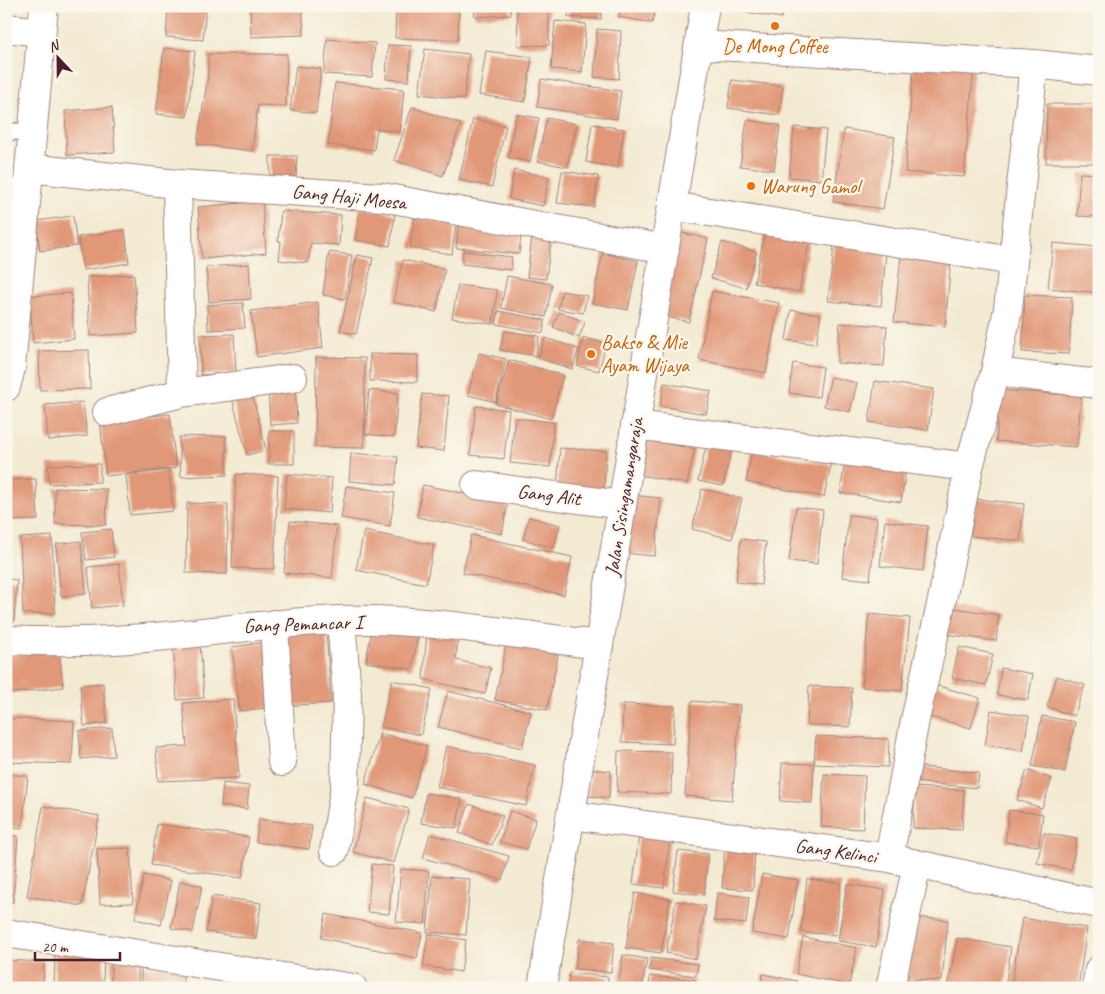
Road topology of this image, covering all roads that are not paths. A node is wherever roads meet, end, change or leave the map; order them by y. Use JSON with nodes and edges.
{"nodes":[{"id":1,"x":705,"y":6,"type":"edge"},
{"id":2,"x":43,"y":19,"type":"edge"},
{"id":3,"x":6,"y":28,"type":"edge"},
{"id":4,"x":699,"y":45,"type":"junction"},
{"id":5,"x":1034,"y":64,"type":"junction"},
{"id":6,"x":1099,"y":72,"type":"edge"},
{"id":7,"x":19,"y":131,"type":"edge"},
{"id":8,"x":29,"y":168,"type":"junction"},
{"id":9,"x":177,"y":184,"type":"junction"},
{"id":10,"x":672,"y":206,"type":"junction"},
{"id":11,"x":15,"y":224,"type":"edge"},
{"id":12,"x":665,"y":250,"type":"junction"},
{"id":13,"x":1013,"y":261,"type":"junction"},
{"id":14,"x":995,"y":372,"type":"junction"},
{"id":15,"x":8,"y":374,"type":"edge"},
{"id":16,"x":293,"y":378,"type":"dead end"},
{"id":17,"x":1099,"y":384,"type":"edge"},
{"id":18,"x":182,"y":393,"type":"junction"},
{"id":19,"x":107,"y":412,"type":"dead end"},
{"id":20,"x":635,"y":425,"type":"junction"},
{"id":21,"x":969,"y":467,"type":"junction"},
{"id":22,"x":476,"y":486,"type":"dead end"},
{"id":23,"x":622,"y":505,"type":"junction"},
{"id":24,"x":341,"y":620,"type":"junction"},
{"id":25,"x":274,"y":624,"type":"junction"},
{"id":26,"x":6,"y":640,"type":"edge"},
{"id":27,"x":599,"y":645,"type":"junction"},
{"id":28,"x":282,"y":762,"type":"dead end"},
{"id":29,"x":571,"y":815,"type":"junction"},
{"id":30,"x":334,"y":851,"type":"dead end"},
{"id":31,"x":889,"y":858,"type":"junction"},
{"id":32,"x":917,"y":865,"type":"junction"},
{"id":33,"x":1099,"y":904,"type":"edge"},
{"id":34,"x":6,"y":933,"type":"edge"},
{"id":35,"x":1099,"y":970,"type":"edge"},
{"id":36,"x":353,"y":988,"type":"edge"},
{"id":37,"x":542,"y":988,"type":"edge"},
{"id":38,"x":890,"y":988,"type":"edge"},
{"id":39,"x":1096,"y":988,"type":"edge"}],
"edges":[{"from":1,"to":4,"type":"street","name":"Jalan Sisingamangaraja"},
{"from":2,"to":3,"type":"street"},
{"from":2,"to":7,"type":"street"},
{"from":4,"to":5,"type":"street"},
{"from":4,"to":10,"type":"street","name":"Jalan Sisingamangaraja"},
{"from":5,"to":6,"type":"street"},
{"from":5,"to":13,"type":"street"},
{"from":7,"to":8,"type":"street"},
{"from":8,"to":9,"type":"street","name":"Gang Haji Moesa"},
{"from":8,"to":11,"type":"street"},
{"from":9,"to":12,"type":"street","name":"Gang Haji Moesa"},
{"from":9,"to":18,"type":"street"},
{"from":10,"to":12,"type":"street","name":"Jalan Sisingamangaraja"},
{"from":10,"to":13,"type":"street"},
{"from":11,"to":15,"type":"street"},
{"from":12,"to":20,"type":"street","name":"Jalan Sisingamangaraja"},
{"from":13,"to":14,"type":"street"},
{"from":14,"to":17,"type":"street"},
{"from":14,"to":21,"type":"street"},
{"from":16,"to":18,"type":"street"},
{"from":18,"to":19,"type":"street"},
{"from":20,"to":21,"type":"street"},
{"from":20,"to":23,"type":"street","name":"Jalan Sisingamangaraja"},
{"from":21,"to":31,"type":"street"},
{"from":22,"to":23,"type":"street","name":"Gang Alit"},
{"from":23,"to":27,"type":"street","name":"Jalan Sisingamangaraja"},
{"from":24,"to":25,"type":"street","name":"Gang Pemancar I"},
{"from":24,"to":27,"type":"street","name":"Gang Pemancar I"},
{"from":24,"to":30,"type":"street"},
{"from":25,"to":26,"type":"street","name":"Gang Pemancar I"},
{"from":25,"to":28,"type":"street"},
{"from":27,"to":29,"type":"street","name":"Jalan Sisingamangaraja"},
{"from":29,"to":31,"type":"street","name":"Gang Kelinci"},
{"from":29,"to":37,"type":"street","name":"Jalan Sisingamangaraja"},
{"from":31,"to":32,"type":"street","name":"Gang Kelinci"},
{"from":32,"to":33,"type":"street","name":"Gang Kelinci"},
{"from":32,"to":38,"type":"street"},
{"from":34,"to":36,"type":"street"},
{"from":35,"to":39,"type":"street"}]}
